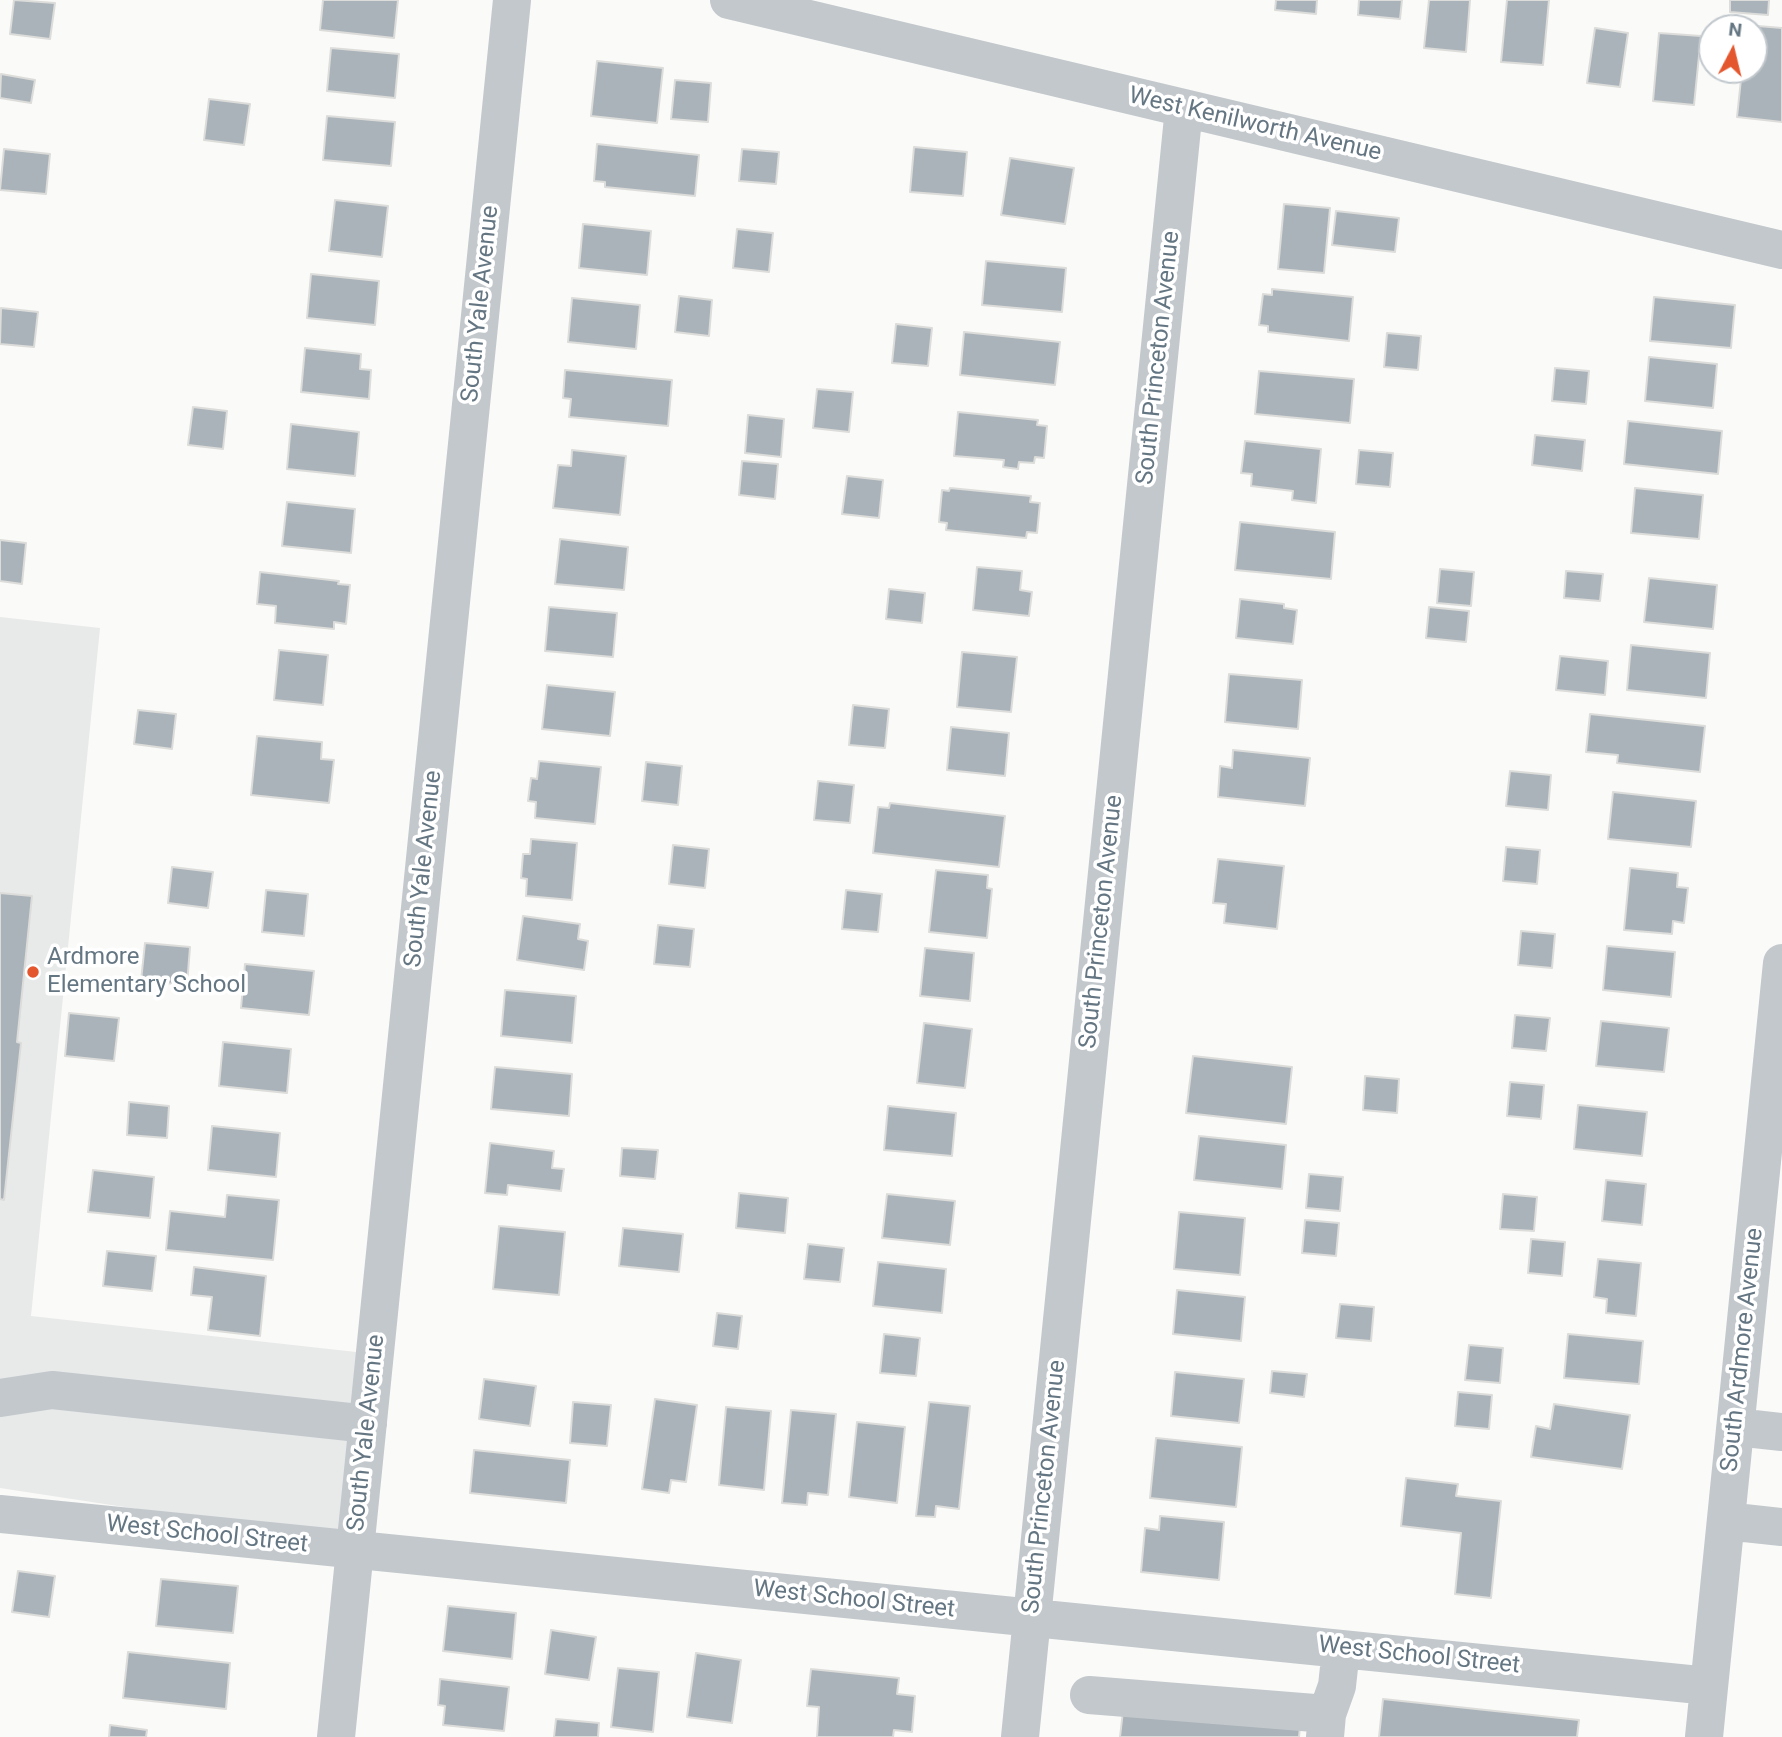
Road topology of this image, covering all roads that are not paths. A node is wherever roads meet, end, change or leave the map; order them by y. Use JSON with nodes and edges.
{"nodes":[{"id":1,"x":512,"y":0,"type":"edge"},
{"id":2,"x":729,"y":0,"type":"edge"},
{"id":3,"x":1184,"y":108,"type":"junction"},
{"id":4,"x":1782,"y":250,"type":"edge"},
{"id":5,"x":1782,"y":963,"type":"edge"},
{"id":6,"x":1778,"y":1037,"type":"edge"},
{"id":7,"x":0,"y":1398,"type":"edge"},
{"id":8,"x":368,"y":1424,"type":"junction"},
{"id":9,"x":1735,"y":1427,"type":"junction"},
{"id":10,"x":1782,"y":1432,"type":"edge"},
{"id":11,"x":0,"y":1514,"type":"edge"},
{"id":12,"x":1726,"y":1521,"type":"junction"},
{"id":13,"x":1782,"y":1527,"type":"edge"},
{"id":14,"x":355,"y":1550,"type":"junction"},
{"id":15,"x":1032,"y":1617,"type":"junction"},
{"id":16,"x":1341,"y":1648,"type":"junction"},
{"id":17,"x":1709,"y":1686,"type":"junction"},
{"id":18,"x":1089,"y":1695,"type":"dead end"},
{"id":19,"x":1326,"y":1726,"type":"edge"},
{"id":20,"x":336,"y":1737,"type":"edge"},
{"id":21,"x":1020,"y":1737,"type":"edge"},
{"id":22,"x":1704,"y":1737,"type":"edge"}],
"edges":[{"from":1,"to":8,"type":"street","name":"South Yale Avenue"},
{"from":2,"to":3,"type":"street","name":"West Kenilworth Avenue"},
{"from":3,"to":4,"type":"street","name":"West Kenilworth Avenue"},
{"from":3,"to":15,"type":"street","name":"South Princeton Avenue"},
{"from":5,"to":6,"type":"street","name":"South Ardmore Avenue"},
{"from":6,"to":9,"type":"street","name":"South Ardmore Avenue"},
{"from":7,"to":8,"type":"street"},
{"from":8,"to":14,"type":"street","name":"South Yale Avenue"},
{"from":9,"to":10,"type":"street"},
{"from":9,"to":12,"type":"street","name":"South Ardmore Avenue"},
{"from":11,"to":14,"type":"street","name":"West School Street"},
{"from":12,"to":13,"type":"street"},
{"from":12,"to":17,"type":"street","name":"South Ardmore Avenue"},
{"from":14,"to":15,"type":"street","name":"West School Street"},
{"from":14,"to":20,"type":"street","name":"South Yale Avenue"},
{"from":15,"to":16,"type":"street","name":"West School Street"},
{"from":15,"to":21,"type":"street","name":"South Princeton Avenue"},
{"from":16,"to":17,"type":"street","name":"West School Street"},
{"from":16,"to":19,"type":"street"},
{"from":17,"to":22,"type":"street","name":"South Ardmore Avenue"},
{"from":18,"to":19,"type":"street"}]}
